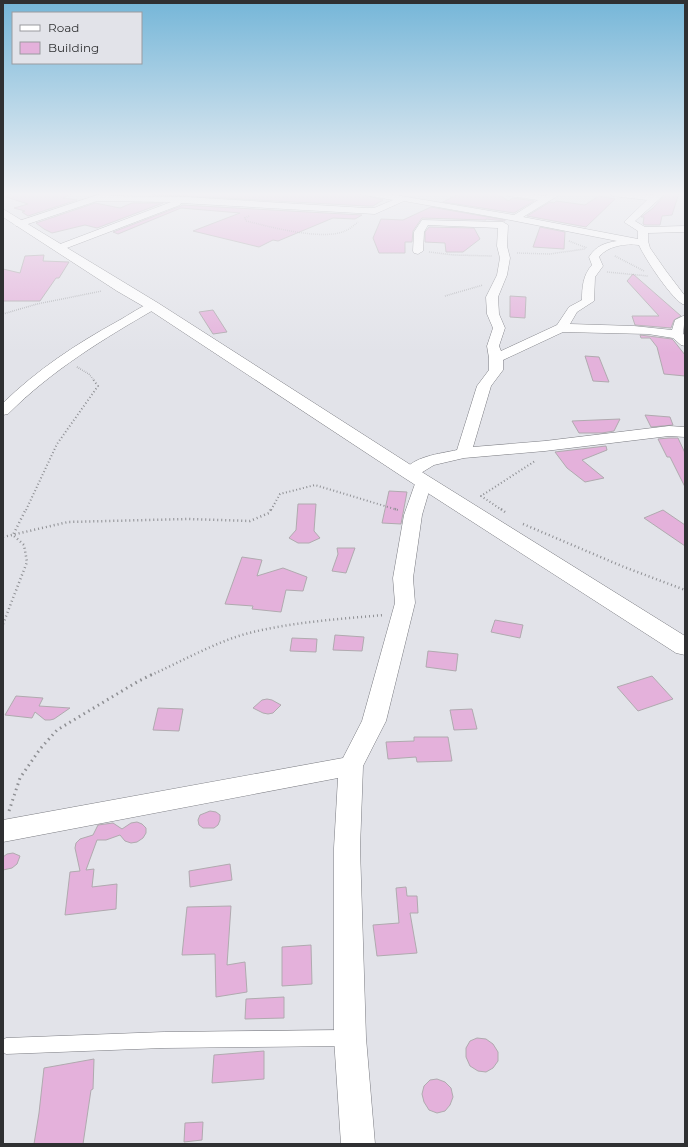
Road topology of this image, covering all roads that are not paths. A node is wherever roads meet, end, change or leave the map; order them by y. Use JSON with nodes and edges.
{"nodes":[{"id":1,"x":63,"y":247,"type":"edge"},
{"id":2,"x":418,"y":247,"type":"edge"},
{"id":3,"x":502,"y":247,"type":"edge"},
{"id":4,"x":603,"y":247,"type":"edge"},
{"id":5,"x":649,"y":247,"type":"edge"},
{"id":6,"x":59,"y":248,"type":"joint"},
{"id":7,"x":418,"y":251,"type":"dead end"},
{"id":8,"x":685,"y":302,"type":"edge"},
{"id":9,"x":153,"y":306,"type":"junction"},
{"id":10,"x":685,"y":319,"type":"edge"},
{"id":11,"x":561,"y":328,"type":"junction"},
{"id":12,"x":681,"y":339,"type":"edge"},
{"id":13,"x":496,"y":358,"type":"junction"},
{"id":14,"x":3,"y":411,"type":"edge"},
{"id":15,"x":685,"y":432,"type":"edge"},
{"id":16,"x":464,"y":453,"type":"junction"},
{"id":17,"x":417,"y":477,"type":"junction"},
{"id":18,"x":685,"y":647,"type":"edge"},
{"id":19,"x":351,"y":766,"type":"junction"},
{"id":20,"x":6,"y":823,"type":"edge"},
{"id":21,"x":350,"y":1038,"type":"junction"},
{"id":22,"x":6,"y":1046,"type":"dead end"},
{"id":23,"x":358,"y":1144,"type":"edge"}],
"edges":[{"from":1,"to":6,"type":"street"},
{"from":2,"to":7,"type":"street"},
{"from":3,"to":13,"type":"street"},
{"from":4,"to":11,"type":"street"},
{"from":5,"to":8,"type":"street"},
{"from":6,"to":9,"type":"main road"},
{"from":9,"to":14,"type":"street"},
{"from":9,"to":17,"type":"main road"},
{"from":10,"to":12,"type":"street"},
{"from":11,"to":12,"type":"street"},
{"from":11,"to":13,"type":"street"},
{"from":13,"to":16,"type":"street"},
{"from":15,"to":16,"type":"street"},
{"from":16,"to":17,"type":"street"},
{"from":17,"to":18,"type":"main road"},
{"from":17,"to":19,"type":"street"},
{"from":19,"to":20,"type":"street"},
{"from":19,"to":21,"type":"street"},
{"from":21,"to":22,"type":"lane"},
{"from":21,"to":23,"type":"street"}]}
